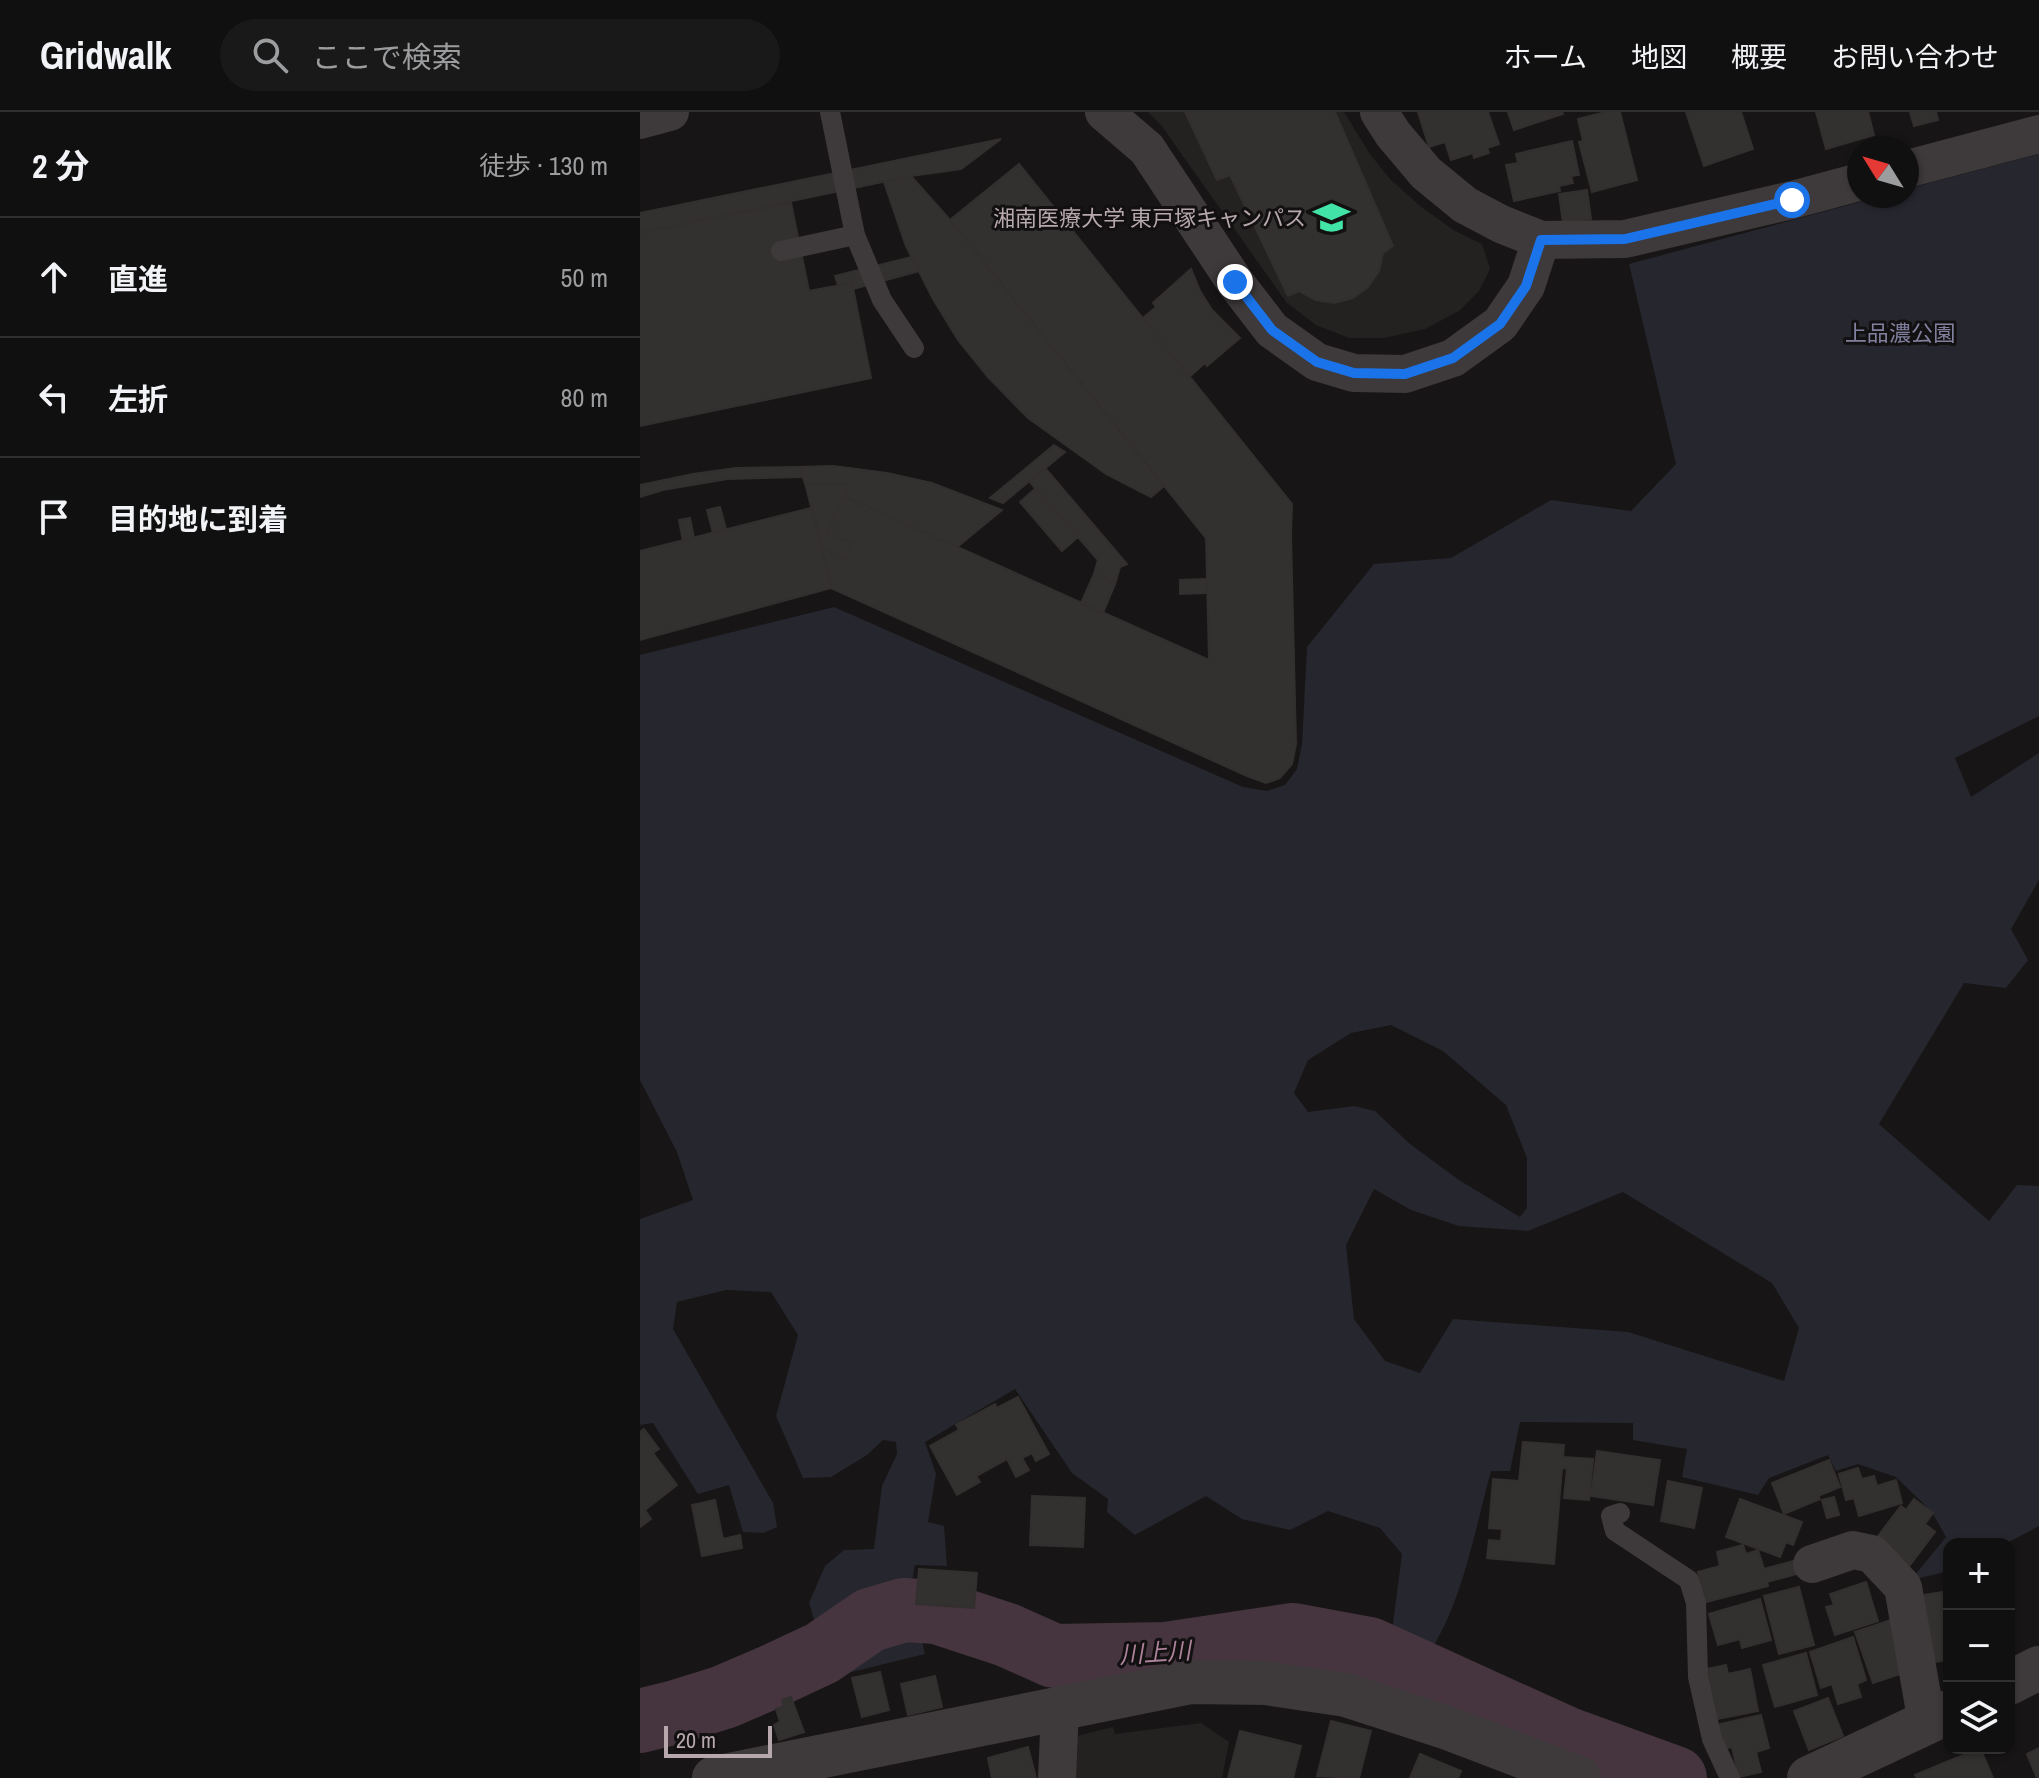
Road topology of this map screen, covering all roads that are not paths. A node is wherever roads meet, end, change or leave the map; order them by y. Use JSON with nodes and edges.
{"nodes":[{"id":1,"x":670,"y":112,"type":"edge"},
{"id":2,"x":830,"y":112,"type":"edge"},
{"id":3,"x":1104,"y":112,"type":"edge"},
{"id":4,"x":1379,"y":112,"type":"edge"},
{"id":5,"x":640,"y":120,"type":"edge"},
{"id":6,"x":2039,"y":134,"type":"edge"},
{"id":7,"x":1919,"y":166,"type":"edge"},
{"id":8,"x":1847,"y":185,"type":"edge"},
{"id":9,"x":855,"y":235,"type":"junction"},
{"id":10,"x":1541,"y":240,"type":"junction"},
{"id":11,"x":781,"y":251,"type":"dead end"},
{"id":12,"x":914,"y":348,"type":"dead end"},
{"id":13,"x":1620,"y":1513,"type":"dead end"},
{"id":14,"x":1812,"y":1564,"type":"dead end"},
{"id":15,"x":2039,"y":1668,"type":"edge"},
{"id":16,"x":2011,"y":1682,"type":"edge"},
{"id":17,"x":1060,"y":1708,"type":"junction"},
{"id":18,"x":1938,"y":1717,"type":"edge"},
{"id":19,"x":1883,"y":1762,"type":"edge"},
{"id":20,"x":714,"y":1778,"type":"edge"},
{"id":21,"x":1057,"y":1778,"type":"edge"},
{"id":22,"x":1579,"y":1778,"type":"edge"},
{"id":23,"x":1730,"y":1778,"type":"edge"},
{"id":24,"x":1809,"y":1778,"type":"edge"}],
"edges":[{"from":1,"to":5,"type":"street"},
{"from":2,"to":9,"type":"lane"},
{"from":3,"to":10,"type":"street"},
{"from":4,"to":10,"type":"street"},
{"from":6,"to":7,"type":"street"},
{"from":8,"to":10,"type":"street"},
{"from":9,"to":11,"type":"lane"},
{"from":9,"to":12,"type":"lane"},
{"from":13,"to":23,"type":"lane"},
{"from":14,"to":18,"type":"street"},
{"from":15,"to":16,"type":"street"},
{"from":17,"to":20,"type":"street"},
{"from":17,"to":21,"type":"street"},
{"from":17,"to":22,"type":"street"},
{"from":18,"to":19,"type":"street"},
{"from":19,"to":24,"type":"street"}]}
